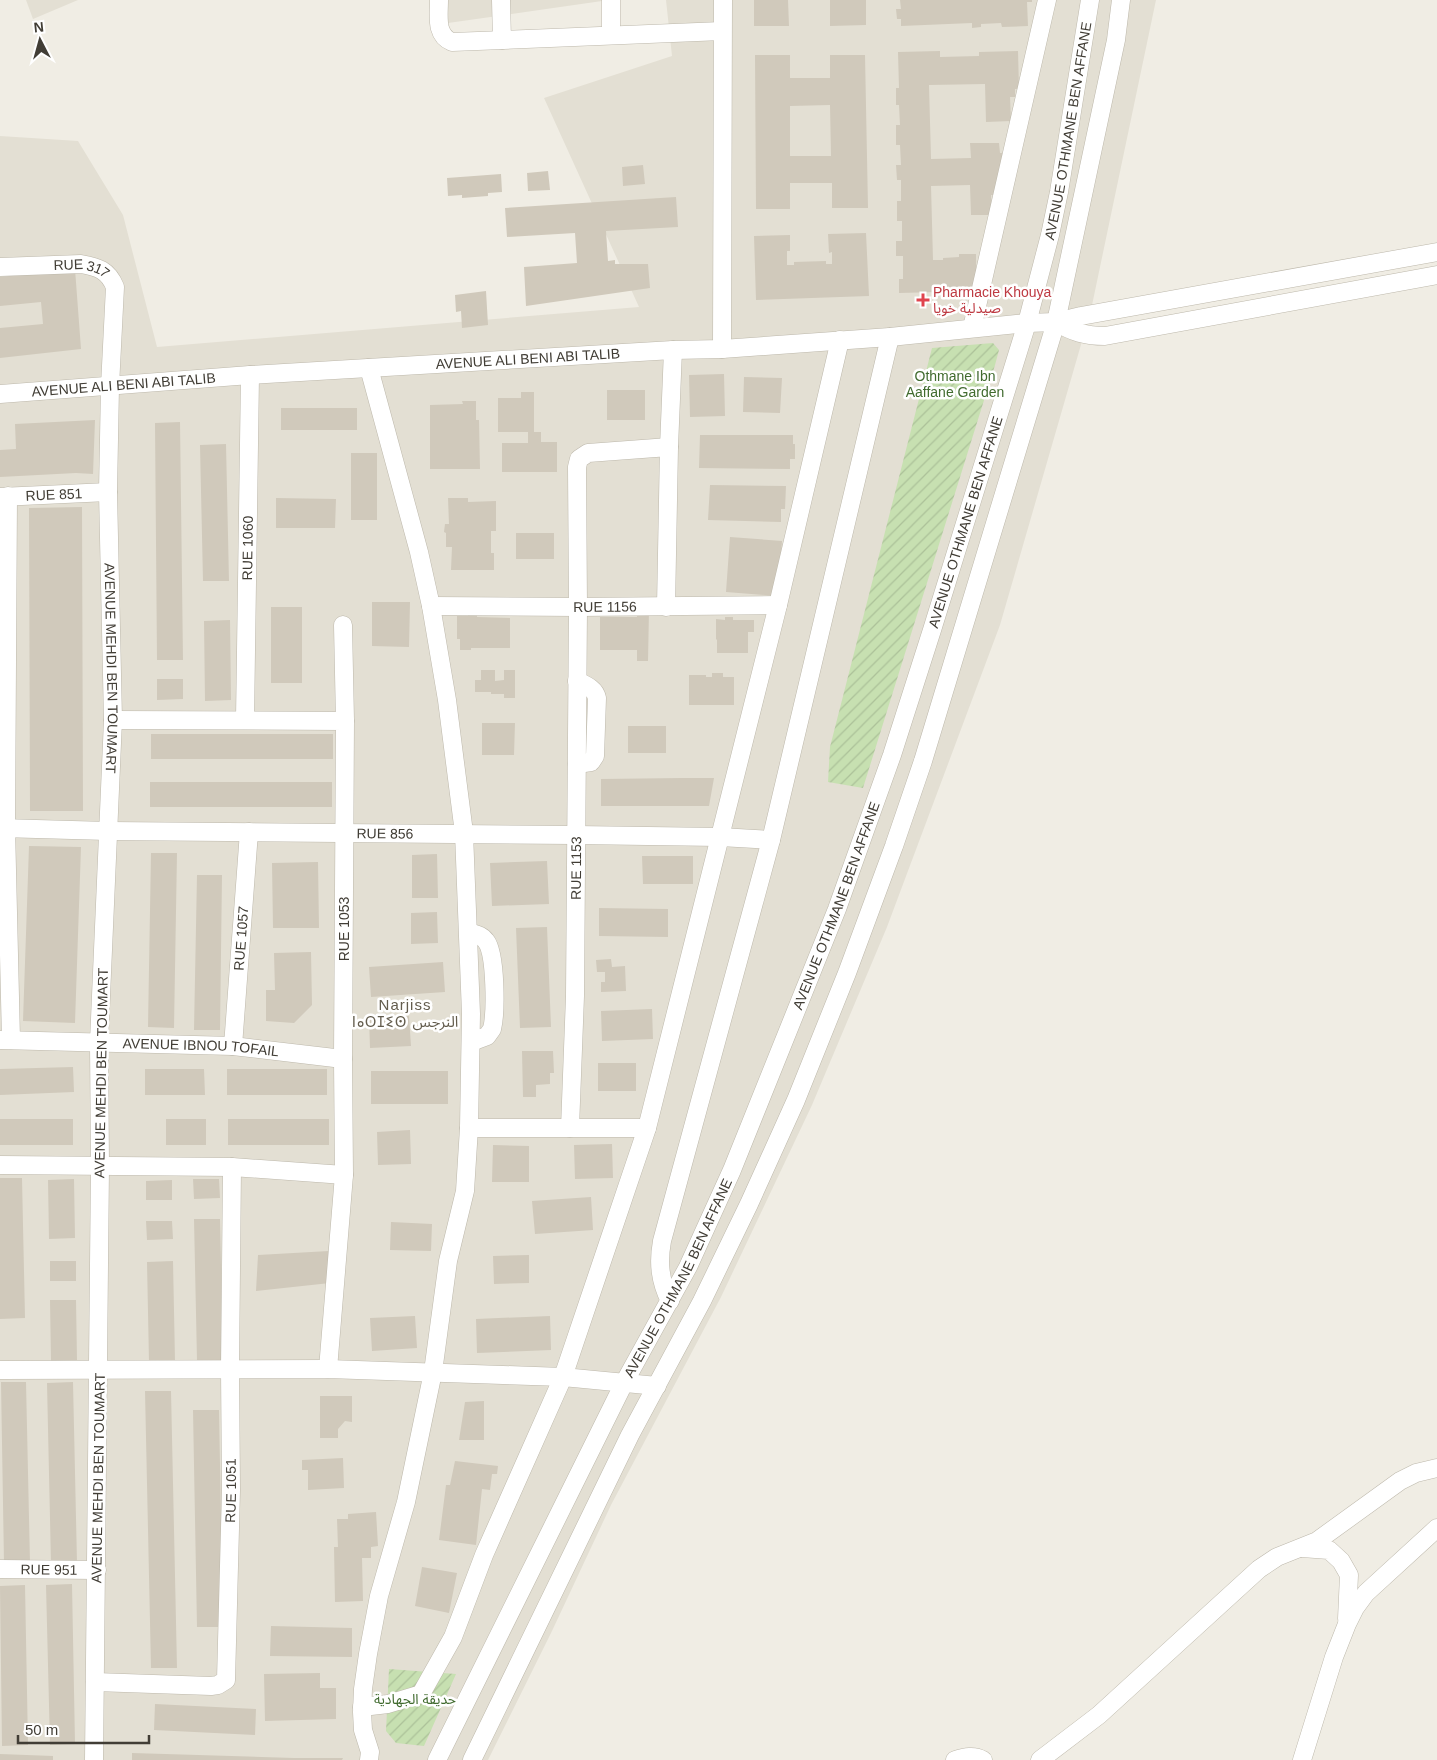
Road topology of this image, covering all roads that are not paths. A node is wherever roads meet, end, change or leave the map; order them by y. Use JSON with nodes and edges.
{"nodes":[{"id":1,"x":439,"y":0,"type":"edge"},
{"id":2,"x":501,"y":0,"type":"edge"},
{"id":3,"x":611,"y":0,"type":"edge"},
{"id":4,"x":723,"y":0,"type":"edge"},
{"id":5,"x":1047,"y":0,"type":"edge"},
{"id":6,"x":1090,"y":0,"type":"edge"},
{"id":7,"x":1121,"y":0,"type":"edge"},
{"id":8,"x":722,"y":31,"type":"junction"},
{"id":9,"x":611,"y":36,"type":"junction"},
{"id":10,"x":502,"y":40,"type":"junction"},
{"id":11,"x":1437,"y":252,"type":"edge"},
{"id":12,"x":0,"y":267,"type":"edge"},
{"id":13,"x":1437,"y":275,"type":"edge"},
{"id":14,"x":1056,"y":322,"type":"junction"},
{"id":15,"x":1027,"y":323,"type":"junction"},
{"id":16,"x":972,"y":328,"type":"junction"},
{"id":17,"x":890,"y":336,"type":"junction"},
{"id":18,"x":840,"y":340,"type":"junction"},
{"id":19,"x":722,"y":349,"type":"junction"},
{"id":20,"x":673,"y":350,"type":"junction"},
{"id":21,"x":369,"y":368,"type":"junction"},
{"id":22,"x":250,"y":375,"type":"junction"},
{"id":23,"x":110,"y":386,"type":"junction"},
{"id":24,"x":0,"y":394,"type":"edge"},
{"id":25,"x":669,"y":447,"type":"junction"},
{"id":26,"x":108,"y":492,"type":"junction"},
{"id":27,"x":4,"y":496,"type":"edge"},
{"id":28,"x":778,"y":605,"type":"junction"},
{"id":29,"x":431,"y":606,"type":"junction"},
{"id":30,"x":666,"y":607,"type":"junction"},
{"id":31,"x":578,"y":608,"type":"junction"},
{"id":32,"x":343,"y":625,"type":"dead end"},
{"id":33,"x":113,"y":720,"type":"junction"},
{"id":34,"x":245,"y":720,"type":"junction"},
{"id":35,"x":345,"y":721,"type":"junction"},
{"id":36,"x":3,"y":828,"type":"edge"},
{"id":37,"x":108,"y":830,"type":"junction"},
{"id":38,"x":249,"y":832,"type":"junction"},
{"id":39,"x":344,"y":833,"type":"junction"},
{"id":40,"x":464,"y":833,"type":"junction"},
{"id":41,"x":575,"y":835,"type":"junction"},
{"id":42,"x":720,"y":837,"type":"junction"},
{"id":43,"x":771,"y":840,"type":"junction"},
{"id":44,"x":6,"y":1040,"type":"edge"},
{"id":45,"x":99,"y":1042,"type":"junction"},
{"id":46,"x":233,"y":1046,"type":"junction"},
{"id":47,"x":343,"y":1058,"type":"junction"},
{"id":48,"x":469,"y":1128,"type":"junction"},
{"id":49,"x":570,"y":1128,"type":"junction"},
{"id":50,"x":647,"y":1128,"type":"junction"},
{"id":51,"x":0,"y":1165,"type":"edge"},
{"id":52,"x":100,"y":1166,"type":"junction"},
{"id":53,"x":232,"y":1167,"type":"junction"},
{"id":54,"x":344,"y":1175,"type":"junction"},
{"id":55,"x":670,"y":1301,"type":"junction"},
{"id":56,"x":99,"y":1368,"type":"junction"},
{"id":57,"x":230,"y":1369,"type":"junction"},
{"id":58,"x":328,"y":1369,"type":"junction"},
{"id":59,"x":0,"y":1370,"type":"edge"},
{"id":60,"x":433,"y":1372,"type":"junction"},
{"id":61,"x":564,"y":1377,"type":"junction"},
{"id":62,"x":624,"y":1383,"type":"junction"},
{"id":63,"x":657,"y":1386,"type":"junction"},
{"id":64,"x":1437,"y":1468,"type":"edge"},
{"id":65,"x":1437,"y":1528,"type":"edge"},
{"id":66,"x":1299,"y":1547,"type":"junction"},
{"id":67,"x":0,"y":1570,"type":"edge"},
{"id":68,"x":97,"y":1570,"type":"junction"},
{"id":69,"x":1347,"y":1624,"type":"junction"},
{"id":70,"x":95,"y":1682,"type":"junction"},
{"id":71,"x":362,"y":1707,"type":"junction"},
{"id":72,"x":94,"y":1760,"type":"edge"},
{"id":73,"x":368,"y":1760,"type":"edge"},
{"id":74,"x":437,"y":1760,"type":"edge"},
{"id":75,"x":472,"y":1760,"type":"edge"},
{"id":76,"x":955,"y":1760,"type":"edge"},
{"id":77,"x":983,"y":1760,"type":"edge"},
{"id":78,"x":1040,"y":1760,"type":"edge"},
{"id":79,"x":1302,"y":1760,"type":"edge"}],
"edges":[{"from":1,"to":10,"type":"street"},
{"from":2,"to":10,"type":"street"},
{"from":3,"to":9,"type":"street"},
{"from":4,"to":8,"type":"street"},
{"from":5,"to":16,"type":"street"},
{"from":6,"to":15,"type":"street","name":"AVENUE OTHMANE BEN AFFANE"},
{"from":7,"to":14,"type":"street","name":"AVENUE OTHMANE BEN AFFANE"},
{"from":8,"to":9,"type":"street"},
{"from":8,"to":19,"type":"street"},
{"from":9,"to":10,"type":"street"},
{"from":11,"to":14,"type":"street","name":"AVENUE ALI BENI ABI TALIB"},
{"from":12,"to":23,"type":"street","name":"RUE 317"},
{"from":13,"to":14,"type":"street"},
{"from":14,"to":15,"type":"street","name":"AVENUE ALI BENI ABI TALIB"},
{"from":14,"to":63,"type":"street","name":"AVENUE OTHMANE BEN AFFANE"},
{"from":15,"to":16,"type":"street","name":"AVENUE ALI BENI ABI TALIB"},
{"from":15,"to":55,"type":"street","name":"AVENUE OTHMANE BEN AFFANE"},
{"from":16,"to":17,"type":"street","name":"AVENUE ALI BENI ABI TALIB"},
{"from":17,"to":18,"type":"street","name":"AVENUE ALI BENI ABI TALIB"},
{"from":17,"to":43,"type":"street"},
{"from":18,"to":19,"type":"street","name":"AVENUE ALI BENI ABI TALIB"},
{"from":18,"to":28,"type":"street"},
{"from":19,"to":20,"type":"street","name":"AVENUE ALI BENI ABI TALIB"},
{"from":20,"to":21,"type":"street","name":"AVENUE ALI BENI ABI TALIB"},
{"from":20,"to":25,"type":"street"},
{"from":21,"to":22,"type":"street","name":"AVENUE ALI BENI ABI TALIB"},
{"from":21,"to":29,"type":"street"},
{"from":22,"to":23,"type":"street","name":"AVENUE ALI BENI ABI TALIB"},
{"from":22,"to":34,"type":"street","name":"RUE 1060"},
{"from":23,"to":24,"type":"street","name":"AVENUE ALI BENI ABI TALIB"},
{"from":23,"to":26,"type":"street","name":"AVENUE MEHDI BEN TOUMART"},
{"from":25,"to":30,"type":"street"},
{"from":25,"to":31,"type":"street","name":"RUE 1153"},
{"from":26,"to":27,"type":"street","name":"RUE 851"},
{"from":26,"to":33,"type":"street","name":"AVENUE MEHDI BEN TOUMART"},
{"from":27,"to":36,"type":"street"},
{"from":28,"to":30,"type":"street","name":"RUE 1156"},
{"from":28,"to":42,"type":"street"},
{"from":29,"to":31,"type":"street","name":"RUE 1156"},
{"from":29,"to":40,"type":"street"},
{"from":30,"to":31,"type":"street","name":"RUE 1156"},
{"from":31,"to":41,"type":"street","name":"RUE 1153"},
{"from":32,"to":35,"type":"street","name":"RUE 1053"},
{"from":33,"to":34,"type":"street"},
{"from":33,"to":37,"type":"street","name":"AVENUE MEHDI BEN TOUMART"},
{"from":34,"to":35,"type":"street"},
{"from":35,"to":39,"type":"street","name":"RUE 1053"},
{"from":36,"to":37,"type":"street","name":"RUE 856"},
{"from":36,"to":44,"type":"street"},
{"from":37,"to":38,"type":"street","name":"RUE 856"},
{"from":37,"to":45,"type":"street","name":"AVENUE MEHDI BEN TOUMART"},
{"from":38,"to":39,"type":"street","name":"RUE 856"},
{"from":38,"to":46,"type":"street","name":"RUE 1057"},
{"from":39,"to":40,"type":"street","name":"RUE 856"},
{"from":39,"to":47,"type":"street","name":"RUE 1053"},
{"from":40,"to":41,"type":"street","name":"RUE 856"},
{"from":40,"to":48,"type":"street"},
{"from":41,"to":42,"type":"street","name":"RUE 856"},
{"from":41,"to":49,"type":"street","name":"RUE 1153"},
{"from":42,"to":43,"type":"street","name":"RUE 856"},
{"from":42,"to":50,"type":"street"},
{"from":43,"to":55,"type":"street"},
{"from":44,"to":45,"type":"street","name":"AVENUE IBNOU TOFAIL"},
{"from":45,"to":46,"type":"street","name":"AVENUE IBNOU TOFAIL"},
{"from":45,"to":52,"type":"street","name":"AVENUE MEHDI BEN TOUMART"},
{"from":46,"to":47,"type":"street","name":"AVENUE IBNOU TOFAIL"},
{"from":47,"to":54,"type":"street","name":"RUE 1053"},
{"from":48,"to":49,"type":"street"},
{"from":48,"to":60,"type":"street"},
{"from":49,"to":50,"type":"street"},
{"from":50,"to":61,"type":"street"},
{"from":51,"to":52,"type":"street"},
{"from":52,"to":53,"type":"street"},
{"from":52,"to":56,"type":"street","name":"AVENUE MEHDI BEN TOUMART"},
{"from":53,"to":54,"type":"street"},
{"from":53,"to":57,"type":"street","name":"RUE 1051"},
{"from":54,"to":58,"type":"street","name":"RUE 1053"},
{"from":55,"to":62,"type":"street","name":"AVENUE OTHMANE BEN AFFANE"},
{"from":56,"to":57,"type":"street"},
{"from":56,"to":59,"type":"street"},
{"from":56,"to":68,"type":"street","name":"AVENUE MEHDI BEN TOUMART"},
{"from":57,"to":58,"type":"street"},
{"from":57,"to":70,"type":"street","name":"RUE 1051"},
{"from":58,"to":60,"type":"street"},
{"from":60,"to":61,"type":"street"},
{"from":60,"to":71,"type":"street"},
{"from":61,"to":62,"type":"street"},
{"from":61,"to":71,"type":"street"},
{"from":62,"to":63,"type":"street"},
{"from":62,"to":74,"type":"street","name":"AVENUE OTHMANE BEN AFFANE"},
{"from":63,"to":75,"type":"street","name":"AVENUE OTHMANE BEN AFFANE"},
{"from":64,"to":66,"type":"street"},
{"from":65,"to":69,"type":"street"},
{"from":66,"to":69,"type":"street"},
{"from":66,"to":78,"type":"street"},
{"from":67,"to":68,"type":"street","name":"RUE 951"},
{"from":68,"to":70,"type":"street","name":"AVENUE MEHDI BEN TOUMART"},
{"from":69,"to":79,"type":"street"},
{"from":70,"to":72,"type":"street","name":"AVENUE MEHDI BEN TOUMART"},
{"from":71,"to":73,"type":"street"},
{"from":76,"to":77,"type":"street"}]}
